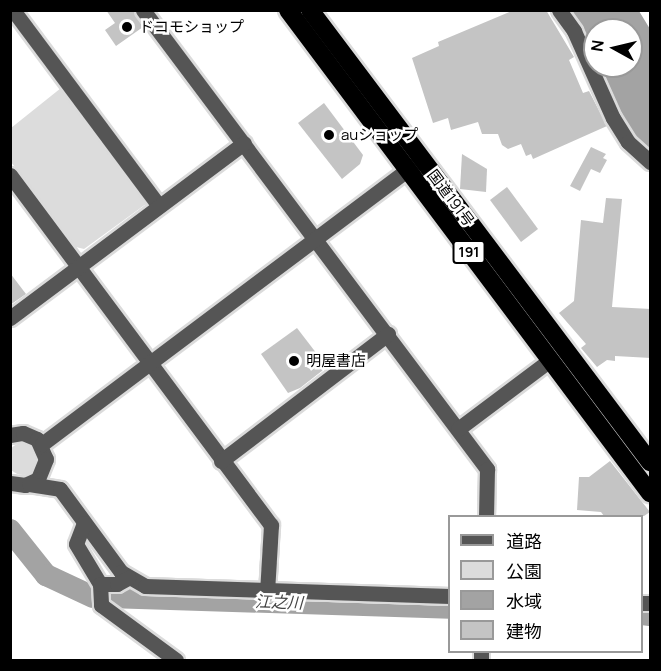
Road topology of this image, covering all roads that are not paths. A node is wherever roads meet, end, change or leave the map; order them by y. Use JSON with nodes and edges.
{"nodes":[{"id":1,"x":13,"y":10,"type":"edge"},
{"id":2,"x":142,"y":10,"type":"edge"},
{"id":3,"x":288,"y":10,"type":"edge"},
{"id":4,"x":310,"y":10,"type":"edge"},
{"id":5,"x":559,"y":10,"type":"edge"},
{"id":6,"x":244,"y":143,"type":"junction"},
{"id":7,"x":423,"y":159,"type":"junction"},
{"id":8,"x":651,"y":162,"type":"edge"},
{"id":9,"x":408,"y":170,"type":"junction"},
{"id":10,"x":10,"y":175,"type":"edge"},
{"id":11,"x":159,"y":206,"type":"junction"},
{"id":12,"x":316,"y":237,"type":"junction"},
{"id":13,"x":79,"y":265,"type":"junction"},
{"id":14,"x":10,"y":318,"type":"edge"},
{"id":15,"x":388,"y":334,"type":"junction"},
{"id":16,"x":550,"y":360,"type":"junction"},
{"id":17,"x":150,"y":363,"type":"junction"},
{"id":18,"x":458,"y":429,"type":"junction"},
{"id":19,"x":10,"y":435,"type":"edge"},
{"id":20,"x":42,"y":444,"type":"junction"},
{"id":21,"x":221,"y":461,"type":"junction"},
{"id":22,"x":651,"y":462,"type":"edge"},
{"id":23,"x":10,"y":483,"type":"edge"},
{"id":24,"x":28,"y":484,"type":"junction"},
{"id":25,"x":651,"y":493,"type":"edge"},
{"id":26,"x":486,"y":515,"type":"edge"},
{"id":27,"x":84,"y":523,"type":"junction"},
{"id":28,"x":128,"y":578,"type":"junction"},
{"id":29,"x":100,"y":584,"type":"junction"},
{"id":30,"x":267,"y":593,"type":"junction"},
{"id":31,"x":448,"y":596,"type":"edge"},
{"id":32,"x":176,"y":660,"type":"edge"}],
"edges":[{"from":1,"to":11,"type":"street"},
{"from":2,"to":6,"type":"street"},
{"from":3,"to":9,"type":"highway","name":"国道191号","number":"191"},
{"from":4,"to":7,"type":"highway","name":"国道191号","number":"191"},
{"from":5,"to":8,"type":"street"},
{"from":6,"to":11,"type":"street"},
{"from":6,"to":12,"type":"street"},
{"from":7,"to":9,"type":"street"},
{"from":7,"to":22,"type":"highway","name":"国道191号","number":"191"},
{"from":9,"to":12,"type":"street"},
{"from":9,"to":16,"type":"highway","name":"国道191号","number":"191"},
{"from":10,"to":13,"type":"street"},
{"from":11,"to":13,"type":"street"},
{"from":12,"to":15,"type":"street"},
{"from":12,"to":17,"type":"street"},
{"from":13,"to":14,"type":"street"},
{"from":13,"to":17,"type":"street"},
{"from":15,"to":18,"type":"street"},
{"from":15,"to":21,"type":"street"},
{"from":16,"to":18,"type":"street"},
{"from":16,"to":25,"type":"highway","name":"国道191号","number":"191"},
{"from":17,"to":20,"type":"street"},
{"from":17,"to":21,"type":"street"},
{"from":18,"to":26,"type":"street"},
{"from":19,"to":20,"type":"street"},
{"from":20,"to":24,"type":"street"},
{"from":21,"to":30,"type":"street"},
{"from":23,"to":24,"type":"street"},
{"from":24,"to":27,"type":"street"},
{"from":27,"to":28,"type":"street"},
{"from":27,"to":29,"type":"street"},
{"from":28,"to":29,"type":"street"},
{"from":28,"to":30,"type":"street"},
{"from":29,"to":32,"type":"street"},
{"from":30,"to":31,"type":"street"}]}
